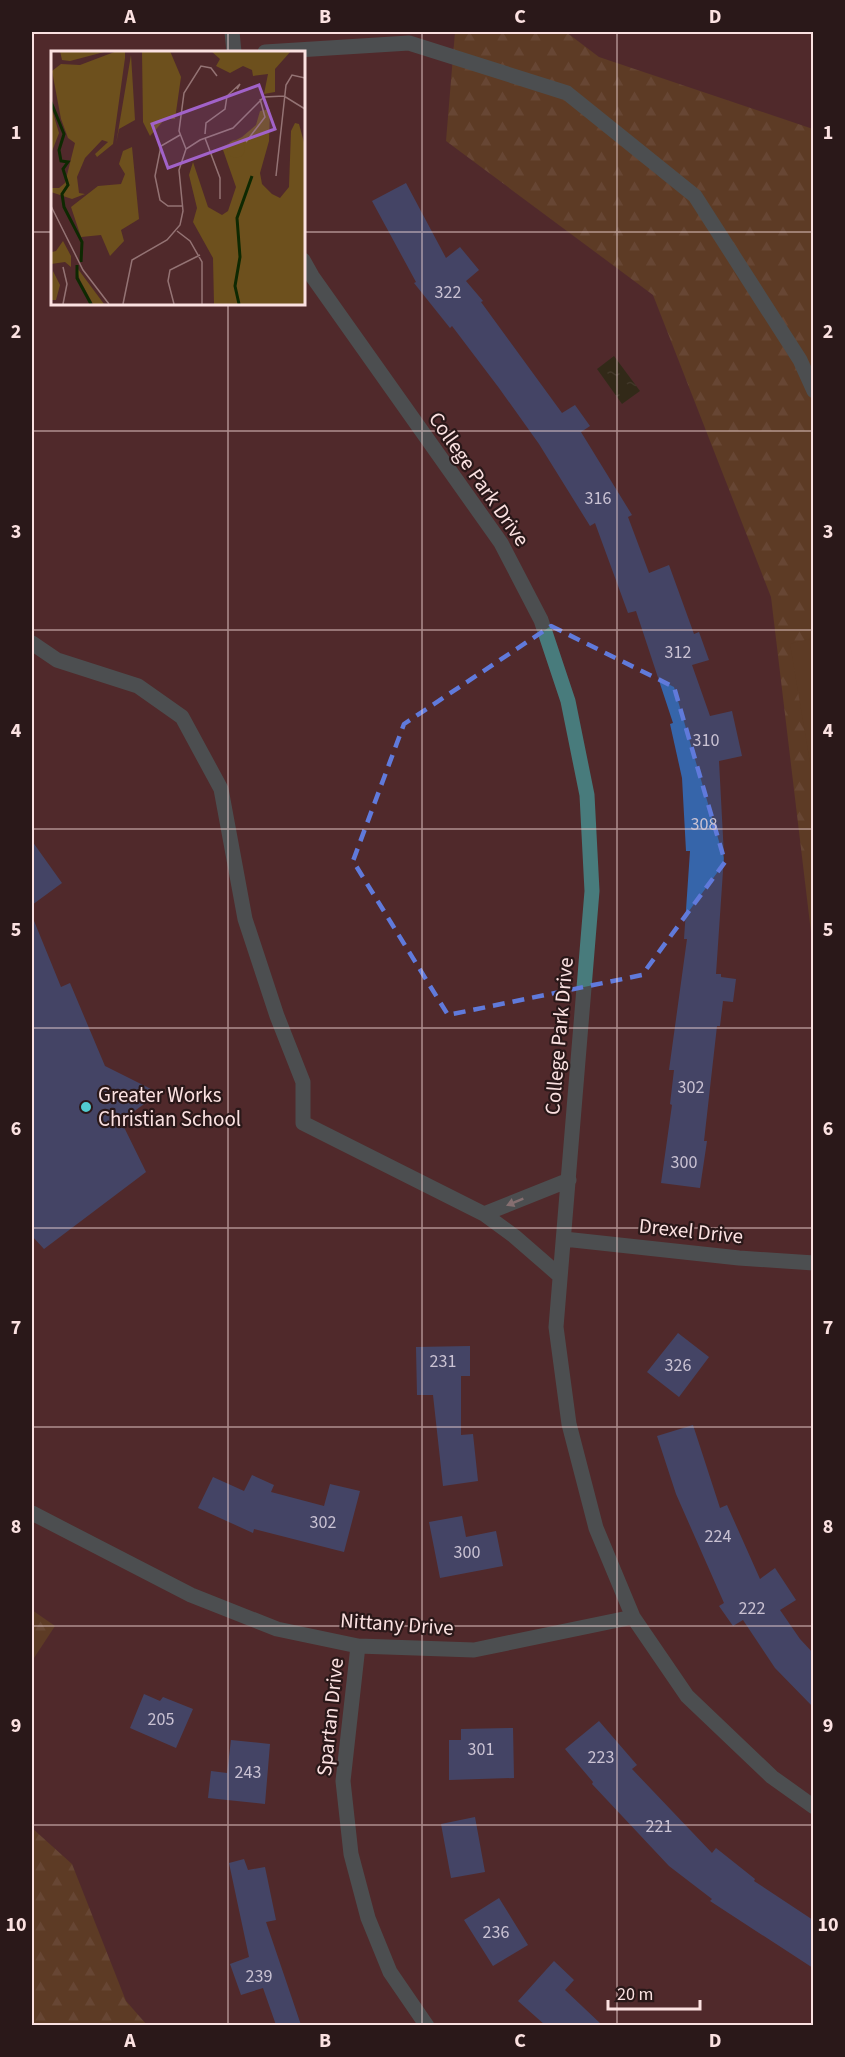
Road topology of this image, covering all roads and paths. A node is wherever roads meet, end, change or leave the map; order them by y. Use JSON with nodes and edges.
{"nodes":[{"id":1,"x":232,"y":32,"type":"edge"},
{"id":2,"x":234,"y":51,"type":"edge"},
{"id":3,"x":281,"y":51,"type":"edge"},
{"id":4,"x":304,"y":262,"type":"edge"},
{"id":5,"x":813,"y":392,"type":"edge"},
{"id":6,"x":32,"y":643,"type":"edge"},
{"id":7,"x":569,"y":1179,"type":"junction"},
{"id":8,"x":484,"y":1214,"type":"junction"},
{"id":9,"x":564,"y":1239,"type":"junction"},
{"id":10,"x":813,"y":1263,"type":"edge"},
{"id":11,"x":560,"y":1276,"type":"junction"},
{"id":12,"x":32,"y":1513,"type":"edge"},
{"id":13,"x":633,"y":1617,"type":"junction"},
{"id":14,"x":358,"y":1646,"type":"junction"},
{"id":15,"x":813,"y":1807,"type":"edge"},
{"id":16,"x":427,"y":2025,"type":"edge"}],
"edges":[{"from":1,"to":2,"type":"street"},
{"from":3,"to":5,"type":"street"},
{"from":4,"to":7,"type":"street","name":"College Park Drive"},
{"from":6,"to":8,"type":"street"},
{"from":7,"to":8,"type":"street","one_way":true},
{"from":7,"to":9,"type":"street","name":"College Park Drive"},
{"from":8,"to":11,"type":"street"},
{"from":9,"to":10,"type":"street","name":"Drexel Drive"},
{"from":9,"to":11,"type":"street","name":"College Park Drive"},
{"from":11,"to":13,"type":"street","name":"College Park Drive"},
{"from":12,"to":14,"type":"street","name":"Nittany Drive"},
{"from":13,"to":14,"type":"street","name":"Nittany Drive"},
{"from":13,"to":15,"type":"street","name":"College Park Drive"},
{"from":14,"to":16,"type":"street","name":"Spartan Drive"}]}
